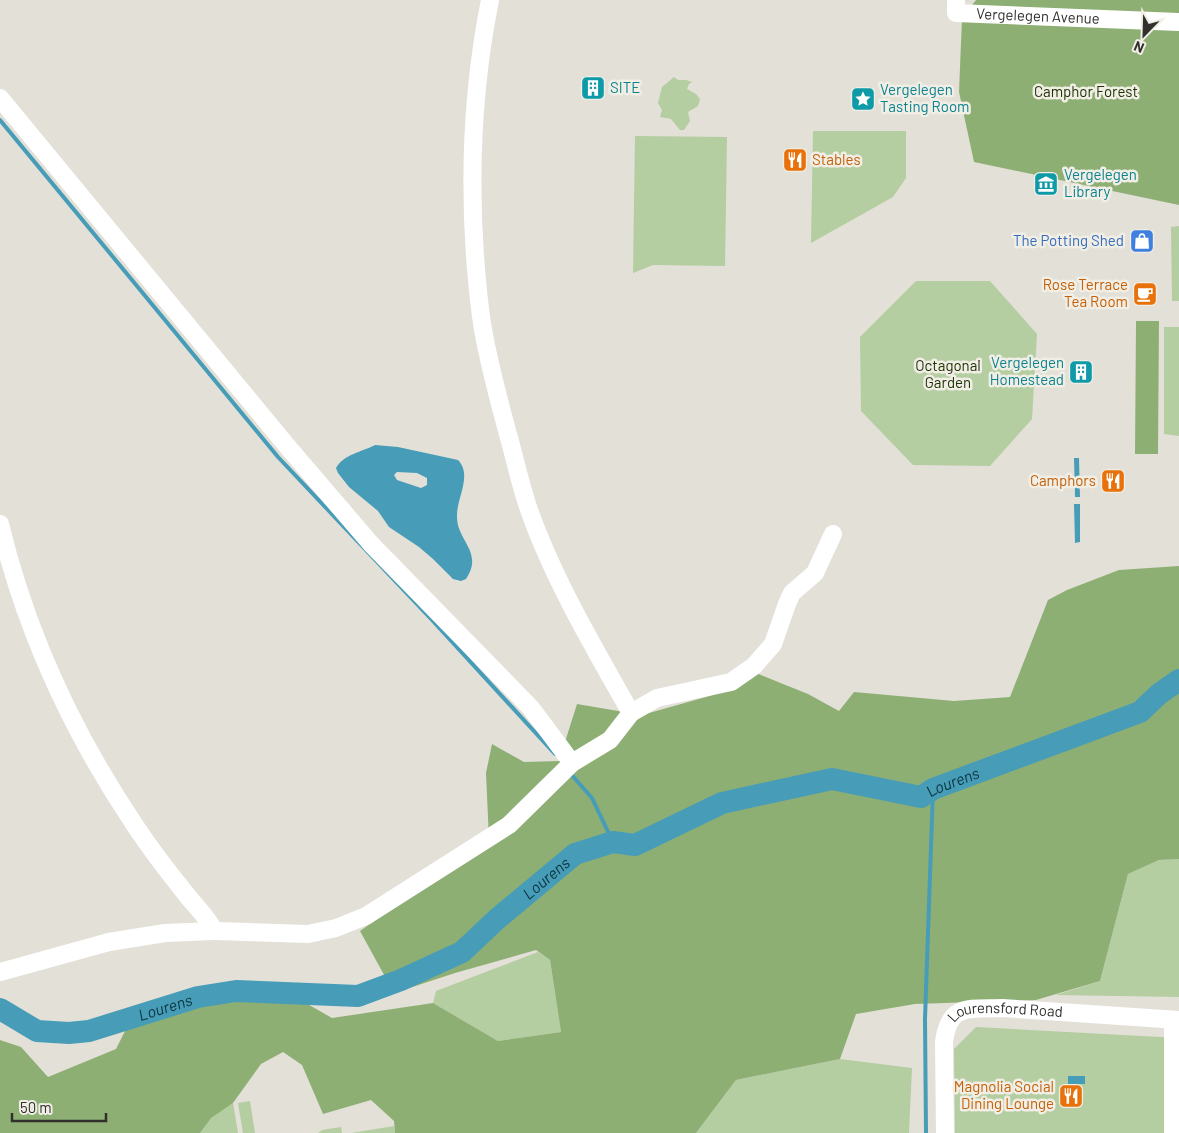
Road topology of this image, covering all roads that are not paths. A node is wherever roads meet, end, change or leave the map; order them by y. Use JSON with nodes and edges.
{"nodes":[{"id":1,"x":490,"y":0,"type":"edge"},
{"id":2,"x":956,"y":6,"type":"edge"},
{"id":3,"x":1179,"y":22,"type":"edge"},
{"id":4,"x":0,"y":98,"type":"edge"},
{"id":5,"x":0,"y":524,"type":"edge"},
{"id":6,"x":833,"y":534,"type":"dead end"},
{"id":7,"x":631,"y":713,"type":"junction"},
{"id":8,"x":572,"y":763,"type":"junction"},
{"id":9,"x":214,"y":930,"type":"junction"},
{"id":10,"x":0,"y":972,"type":"edge"},
{"id":11,"x":1176,"y":1020,"type":"edge"},
{"id":12,"x":945,"y":1133,"type":"edge"},
{"id":13,"x":1173,"y":1133,"type":"edge"}],
"edges":[{"from":1,"to":7,"type":"street"},
{"from":2,"to":3,"type":"street","name":"Vergelegen Avenue"},
{"from":4,"to":8,"type":"street"},
{"from":5,"to":9,"type":"street"},
{"from":6,"to":7,"type":"street"},
{"from":7,"to":8,"type":"street"},
{"from":8,"to":9,"type":"street"},
{"from":9,"to":10,"type":"street"},
{"from":11,"to":12,"type":"street","name":"Lourensford Road"},
{"from":11,"to":13,"type":"street"}]}
